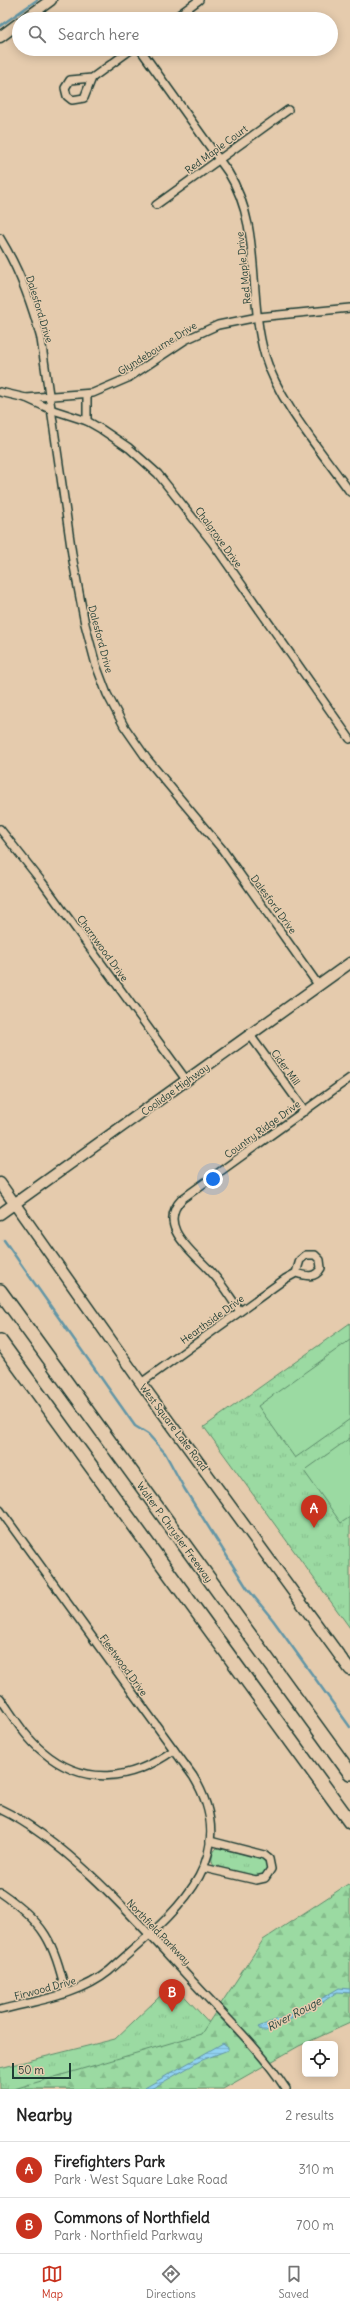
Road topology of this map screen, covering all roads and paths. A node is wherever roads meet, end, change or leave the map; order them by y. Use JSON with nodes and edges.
{"nodes":[{"id":1,"x":51,"y":0,"type":"edge"},
{"id":2,"x":199,"y":0,"type":"edge"},
{"id":3,"x":35,"y":12,"type":"edge"},
{"id":4,"x":183,"y":12,"type":"edge"},
{"id":5,"x":12,"y":28,"type":"edge"},
{"id":6,"x":0,"y":37,"type":"edge"},
{"id":7,"x":122,"y":56,"type":"edge"},
{"id":8,"x":145,"y":56,"type":"edge"},
{"id":9,"x":92,"y":78,"type":"dead end"},
{"id":10,"x":288,"y":110,"type":"dead end"},
{"id":11,"x":219,"y":160,"type":"junction"},
{"id":12,"x":156,"y":205,"type":"dead end"},
{"id":13,"x":0,"y":238,"type":"edge"},
{"id":14,"x":350,"y":308,"type":"edge"},
{"id":15,"x":258,"y":317,"type":"junction"},
{"id":16,"x":0,"y":392,"type":"edge"},
{"id":17,"x":87,"y":394,"type":"junction"},
{"id":18,"x":48,"y":395,"type":"junction"},
{"id":19,"x":26,"y":398,"type":"junction"},
{"id":20,"x":50,"y":409,"type":"junction"},
{"id":21,"x":87,"y":421,"type":"junction"},
{"id":22,"x":350,"y":492,"type":"edge"},
{"id":23,"x":350,"y":739,"type":"edge"},
{"id":24,"x":0,"y":829,"type":"edge"},
{"id":25,"x":350,"y":964,"type":"edge"},
{"id":26,"x":319,"y":986,"type":"junction"},
{"id":27,"x":250,"y":1035,"type":"junction"},
{"id":28,"x":350,"y":1078,"type":"edge"},
{"id":29,"x":187,"y":1081,"type":"junction"},
{"id":30,"x":305,"y":1111,"type":"junction"},
{"id":31,"x":0,"y":1183,"type":"edge"},
{"id":32,"x":14,"y":1204,"type":"junction"},
{"id":33,"x":0,"y":1214,"type":"edge"},
{"id":34,"x":296,"y":1273,"type":"dead end"},
{"id":35,"x":0,"y":1290,"type":"edge"},
{"id":36,"x":240,"y":1311,"type":"junction"},
{"id":37,"x":0,"y":1341,"type":"edge"},
{"id":38,"x":141,"y":1383,"type":"junction"},
{"id":39,"x":0,"y":1510,"type":"edge"},
{"id":40,"x":350,"y":1670,"type":"edge"},
{"id":41,"x":0,"y":1698,"type":"edge"},
{"id":42,"x":174,"y":1750,"type":"junction"},
{"id":43,"x":350,"y":1774,"type":"edge"},
{"id":44,"x":0,"y":1809,"type":"edge"},
{"id":45,"x":350,"y":1822,"type":"edge"},
{"id":46,"x":210,"y":1842,"type":"junction"},
{"id":47,"x":204,"y":1868,"type":"junction"},
{"id":48,"x":0,"y":1892,"type":"edge"},
{"id":49,"x":148,"y":1934,"type":"junction"},
{"id":50,"x":66,"y":1993,"type":"junction"},
{"id":51,"x":0,"y":2010,"type":"edge"},
{"id":52,"x":286,"y":2089,"type":"edge"}],
"edges":[{"from":1,"to":3,"type":"main road"},
{"from":2,"to":4,"type":"street"},
{"from":5,"to":6,"type":"main road"},
{"from":7,"to":9,"type":"street"},
{"from":8,"to":11,"type":"street","name":"Red Maple Drive"},
{"from":10,"to":11,"type":"street","name":"Red Maple Court"},
{"from":11,"to":12,"type":"street","name":"Red Maple Court"},
{"from":11,"to":15,"type":"street","name":"Red Maple Drive"},
{"from":13,"to":18,"type":"street","name":"Dalesford Drive"},
{"from":14,"to":15,"type":"street","name":"Glyndebourne Drive"},
{"from":15,"to":17,"type":"street","name":"Glyndebourne Drive"},
{"from":15,"to":22,"type":"street","name":"Red Maple Drive"},
{"from":16,"to":19,"type":"street","name":"Glyndebourne Drive"},
{"from":17,"to":18,"type":"street","name":"Glyndebourne Drive"},
{"from":17,"to":21,"type":"street"},
{"from":18,"to":19,"type":"street","name":"Glyndebourne Drive"},
{"from":18,"to":20,"type":"street","name":"Dalesford Drive"},
{"from":19,"to":20,"type":"street","name":"Chalgrove Drive"},
{"from":20,"to":21,"type":"street","name":"Chalgrove Drive"},
{"from":20,"to":26,"type":"street","name":"Dalesford Drive"},
{"from":21,"to":23,"type":"street","name":"Chalgrove Drive"},
{"from":24,"to":29,"type":"street","name":"Charnwood Drive"},
{"from":25,"to":26,"type":"main road","name":"Coolidge Highway"},
{"from":26,"to":27,"type":"main road","name":"Coolidge Highway"},
{"from":27,"to":29,"type":"main road","name":"Coolidge Highway"},
{"from":27,"to":30,"type":"street","name":"Cider Mill"},
{"from":28,"to":30,"type":"street","name":"Country Ridge Drive"},
{"from":29,"to":32,"type":"main road","name":"Coolidge Highway"},
{"from":30,"to":36,"type":"street","name":"Country Ridge Drive"},
{"from":31,"to":32,"type":"main road","name":"West Square Lake Road"},
{"from":32,"to":33,"type":"main road","name":"Coolidge Highway"},
{"from":32,"to":38,"type":"main road","name":"West Square Lake Road"},
{"from":34,"to":36,"type":"street","name":"Hearthside Drive"},
{"from":35,"to":43,"type":"highway","name":"Walter P. Chrysler Freeway"},
{"from":36,"to":38,"type":"street","name":"Hearthside Drive"},
{"from":37,"to":45,"type":"highway"},
{"from":38,"to":40,"type":"main road","name":"West Square Lake Road"},
{"from":39,"to":42,"type":"street","name":"Fleetwood Drive"},
{"from":41,"to":42,"type":"street"},
{"from":42,"to":46,"type":"street","name":"Fleetwood Drive"},
{"from":44,"to":49,"type":"street","name":"Northfield Parkway"},
{"from":46,"to":47,"type":"street","name":"Fleetwood Drive"},
{"from":46,"to":47,"type":"street"},
{"from":47,"to":49,"type":"street","name":"Fleetwood Drive"},
{"from":48,"to":50,"type":"street"},
{"from":49,"to":50,"type":"street","name":"Firwood Drive"},
{"from":49,"to":52,"type":"street","name":"Northfield Parkway"},
{"from":50,"to":51,"type":"street","name":"Firwood Drive"}]}
